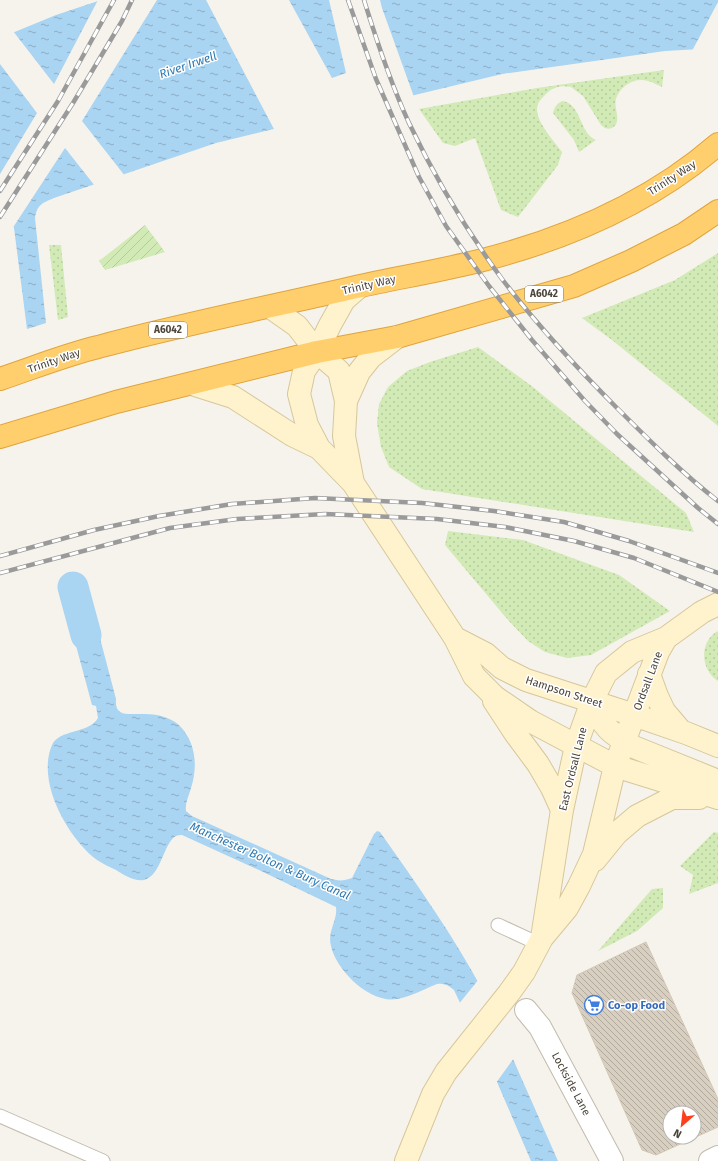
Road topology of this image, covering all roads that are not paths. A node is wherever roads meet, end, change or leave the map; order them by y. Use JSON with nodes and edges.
{"nodes":[{"id":1,"x":718,"y":144,"type":"edge"},
{"id":2,"x":718,"y":211,"type":"edge"},
{"id":3,"x":359,"y":287,"type":"junction"},
{"id":4,"x":270,"y":307,"type":"junction"},
{"id":5,"x":397,"y":337,"type":"junction"},
{"id":6,"x":317,"y":352,"type":"junction"},
{"id":7,"x":0,"y":379,"type":"edge"},
{"id":8,"x":192,"y":384,"type":"junction"},
{"id":9,"x":346,"y":401,"type":"junction"},
{"id":10,"x":0,"y":437,"type":"edge"},
{"id":11,"x":319,"y":448,"type":"junction"},
{"id":12,"x":353,"y":483,"type":"junction"},
{"id":13,"x":718,"y":604,"type":"edge"},
{"id":14,"x":455,"y":638,"type":"junction"},
{"id":15,"x":666,"y":638,"type":"junction"},
{"id":16,"x":650,"y":674,"type":"junction"},
{"id":17,"x":487,"y":690,"type":"junction"},
{"id":18,"x":592,"y":701,"type":"junction"},
{"id":19,"x":634,"y":715,"type":"junction"},
{"id":20,"x":681,"y":731,"type":"junction"},
{"id":21,"x":624,"y":741,"type":"junction"},
{"id":22,"x":576,"y":746,"type":"junction"},
{"id":23,"x":718,"y":746,"type":"edge"},
{"id":24,"x":614,"y":766,"type":"junction"},
{"id":25,"x":718,"y":781,"type":"edge"},
{"id":26,"x":718,"y":799,"type":"edge"},
{"id":27,"x":562,"y":810,"type":"junction"},
{"id":28,"x":588,"y":869,"type":"junction"},
{"id":29,"x":498,"y":925,"type":"dead end"},
{"id":30,"x":540,"y":941,"type":"junction"},
{"id":31,"x":526,"y":1010,"type":"dead end"},
{"id":32,"x":0,"y":1116,"type":"edge"},
{"id":33,"x":718,"y":1157,"type":"edge"},
{"id":34,"x":103,"y":1161,"type":"edge"},
{"id":35,"x":406,"y":1161,"type":"edge"},
{"id":36,"x":612,"y":1161,"type":"edge"},
{"id":37,"x":710,"y":1161,"type":"edge"}],
"edges":[{"from":1,"to":3,"type":"highway","name":"Trinity Way","number":"A6042"},
{"from":2,"to":5,"type":"highway","number":"A6042"},
{"from":3,"to":4,"type":"highway","name":"Trinity Way","number":"A6042"},
{"from":3,"to":6,"type":"main road","name":"Hampson Street"},
{"from":4,"to":6,"type":"main road","name":"Hampson Street"},
{"from":4,"to":7,"type":"highway","name":"Trinity Way","number":"A6042"},
{"from":5,"to":6,"type":"highway","number":"A6042"},
{"from":5,"to":9,"type":"main road"},
{"from":6,"to":8,"type":"highway","number":"A6042"},
{"from":6,"to":9,"type":"main road","name":"Hampson Street"},
{"from":6,"to":11,"type":"main road","name":"Hampson Street"},
{"from":8,"to":10,"type":"highway","number":"A6042"},
{"from":8,"to":11,"type":"main road"},
{"from":9,"to":12,"type":"main road","name":"Hampson Street"},
{"from":11,"to":12,"type":"main road","name":"Hampson Street"},
{"from":12,"to":14,"type":"main road","name":"Hampson Street"},
{"from":13,"to":15,"type":"main road","name":"Ordsall Lane"},
{"from":14,"to":17,"type":"main road","name":"Hampson Street"},
{"from":14,"to":18,"type":"main road","name":"Hampson Street"},
{"from":15,"to":16,"type":"main road","name":"Ordsall Lane"},
{"from":15,"to":18,"type":"main road","name":"East Ordsall Lane"},
{"from":16,"to":19,"type":"main road","name":"Ordsall Lane"},
{"from":16,"to":20,"type":"main road"},
{"from":17,"to":22,"type":"main road","name":"Hampson Street"},
{"from":17,"to":27,"type":"main road"},
{"from":18,"to":19,"type":"main road","name":"Hampson Street"},
{"from":18,"to":21,"type":"main road"},
{"from":18,"to":22,"type":"main road","name":"East Ordsall Lane"},
{"from":19,"to":20,"type":"main road","name":"Hampson Street"},
{"from":19,"to":21,"type":"main road","name":"East Ordsall Lane"},
{"from":20,"to":23,"type":"main road","name":"Hampson Street"},
{"from":21,"to":24,"type":"main road","name":"East Ordsall Lane"},
{"from":21,"to":25,"type":"main road"},
{"from":22,"to":24,"type":"main road","name":"Hampson Street"},
{"from":22,"to":27,"type":"main road","name":"East Ordsall Lane"},
{"from":24,"to":26,"type":"main road","name":"Hampson Street"},
{"from":24,"to":28,"type":"main road","name":"East Ordsall Lane"},
{"from":26,"to":28,"type":"main road"},
{"from":27,"to":30,"type":"main road","name":"East Ordsall Lane"},
{"from":28,"to":30,"type":"main road","name":"East Ordsall Lane"},
{"from":29,"to":30,"type":"lane"},
{"from":30,"to":35,"type":"main road","name":"East Ordsall Lane"},
{"from":31,"to":36,"type":"street","name":"Lockside Lane"},
{"from":32,"to":34,"type":"lane"},
{"from":33,"to":37,"type":"street"}]}
